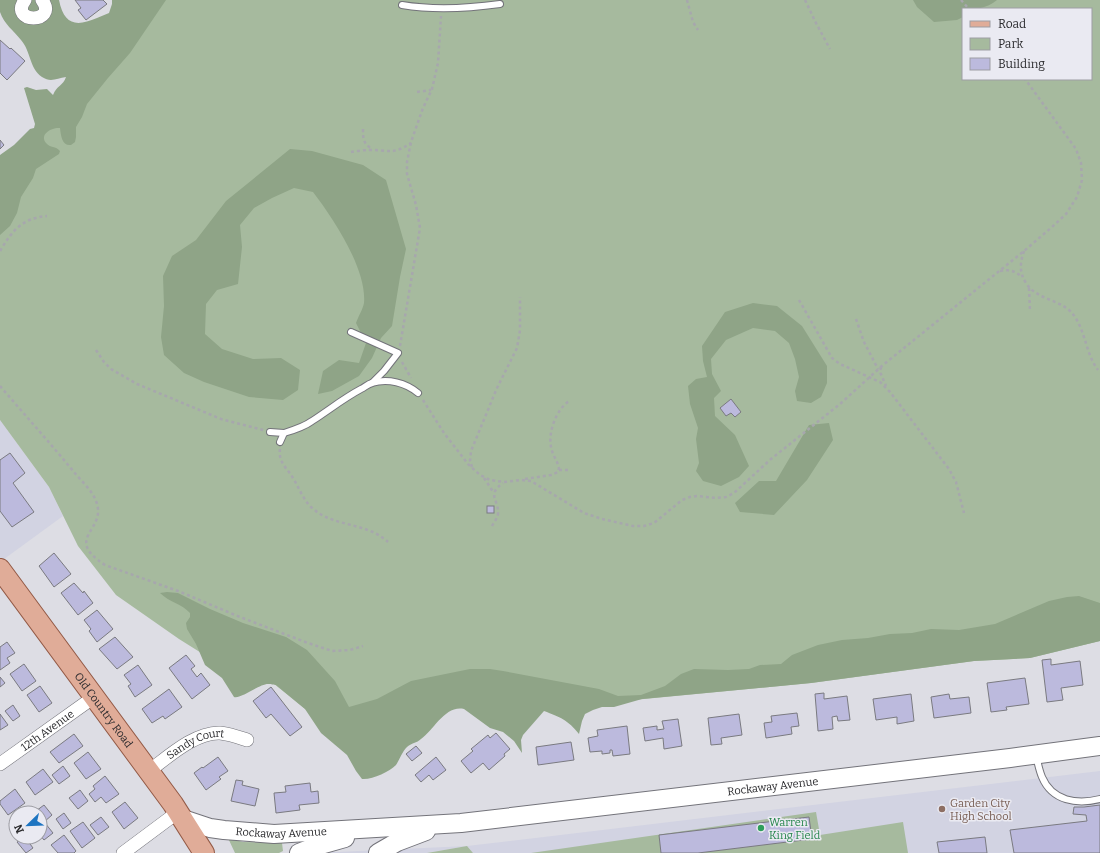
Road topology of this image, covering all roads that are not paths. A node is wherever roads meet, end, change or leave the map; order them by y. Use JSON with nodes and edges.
{"nodes":[{"id":1,"x":25,"y":0,"type":"edge"},
{"id":2,"x":42,"y":0,"type":"edge"},
{"id":3,"x":500,"y":4,"type":"dead end"},
{"id":4,"x":402,"y":5,"type":"dead end"},
{"id":5,"x":351,"y":332,"type":"dead end"},
{"id":6,"x":372,"y":383,"type":"junction"},
{"id":7,"x":418,"y":393,"type":"road end"},
{"id":8,"x":270,"y":432,"type":"road end"},
{"id":9,"x":284,"y":433,"type":"junction"},
{"id":10,"x":280,"y":442,"type":"road end"},
{"id":11,"x":3,"y":579,"type":"edge"},
{"id":12,"x":94,"y":696,"type":"junction"},
{"id":13,"x":247,"y":740,"type":"dead end"},
{"id":14,"x":1100,"y":746,"type":"edge"},
{"id":15,"x":1036,"y":754,"type":"junction"},
{"id":16,"x":0,"y":764,"type":"edge"},
{"id":17,"x":149,"y":771,"type":"junction"},
{"id":18,"x":1100,"y":799,"type":"edge"},
{"id":19,"x":181,"y":815,"type":"junction"},
{"id":20,"x":445,"y":824,"type":"junction"},
{"id":21,"x":381,"y":828,"type":"junction"},
{"id":22,"x":123,"y":853,"type":"edge"},
{"id":23,"x":204,"y":853,"type":"edge"},
{"id":24,"x":299,"y":853,"type":"edge"},
{"id":25,"x":378,"y":853,"type":"edge"}],
"edges":[{"from":1,"to":2,"type":"street"},
{"from":3,"to":4,"type":"lane"},
{"from":5,"to":6,"type":"lane"},
{"from":6,"to":7,"type":"lane"},
{"from":6,"to":9,"type":"lane"},
{"from":8,"to":9,"type":"lane"},
{"from":9,"to":10,"type":"lane"},
{"from":11,"to":12,"type":"main road","name":"Old Country Road"},
{"from":12,"to":16,"type":"street","name":"12th Avenue"},
{"from":12,"to":17,"type":"main road","name":"Old Country Road"},
{"from":13,"to":17,"type":"street","name":"Sandy Court"},
{"from":14,"to":15,"type":"main road","name":"Rockaway Avenue"},
{"from":15,"to":18,"type":"lane"},
{"from":15,"to":20,"type":"main road","name":"Rockaway Avenue"},
{"from":17,"to":19,"type":"main road","name":"Old Country Road"},
{"from":19,"to":21,"type":"main road","name":"Rockaway Avenue"},
{"from":19,"to":22,"type":"street"},
{"from":19,"to":23,"type":"main road","name":"Old Country Road"},
{"from":20,"to":21,"type":"main road","name":"Rockaway Avenue"},
{"from":20,"to":25,"type":"main road","name":"Rockaway Avenue"},
{"from":21,"to":24,"type":"main road","name":"Rockaway Avenue"}]}
